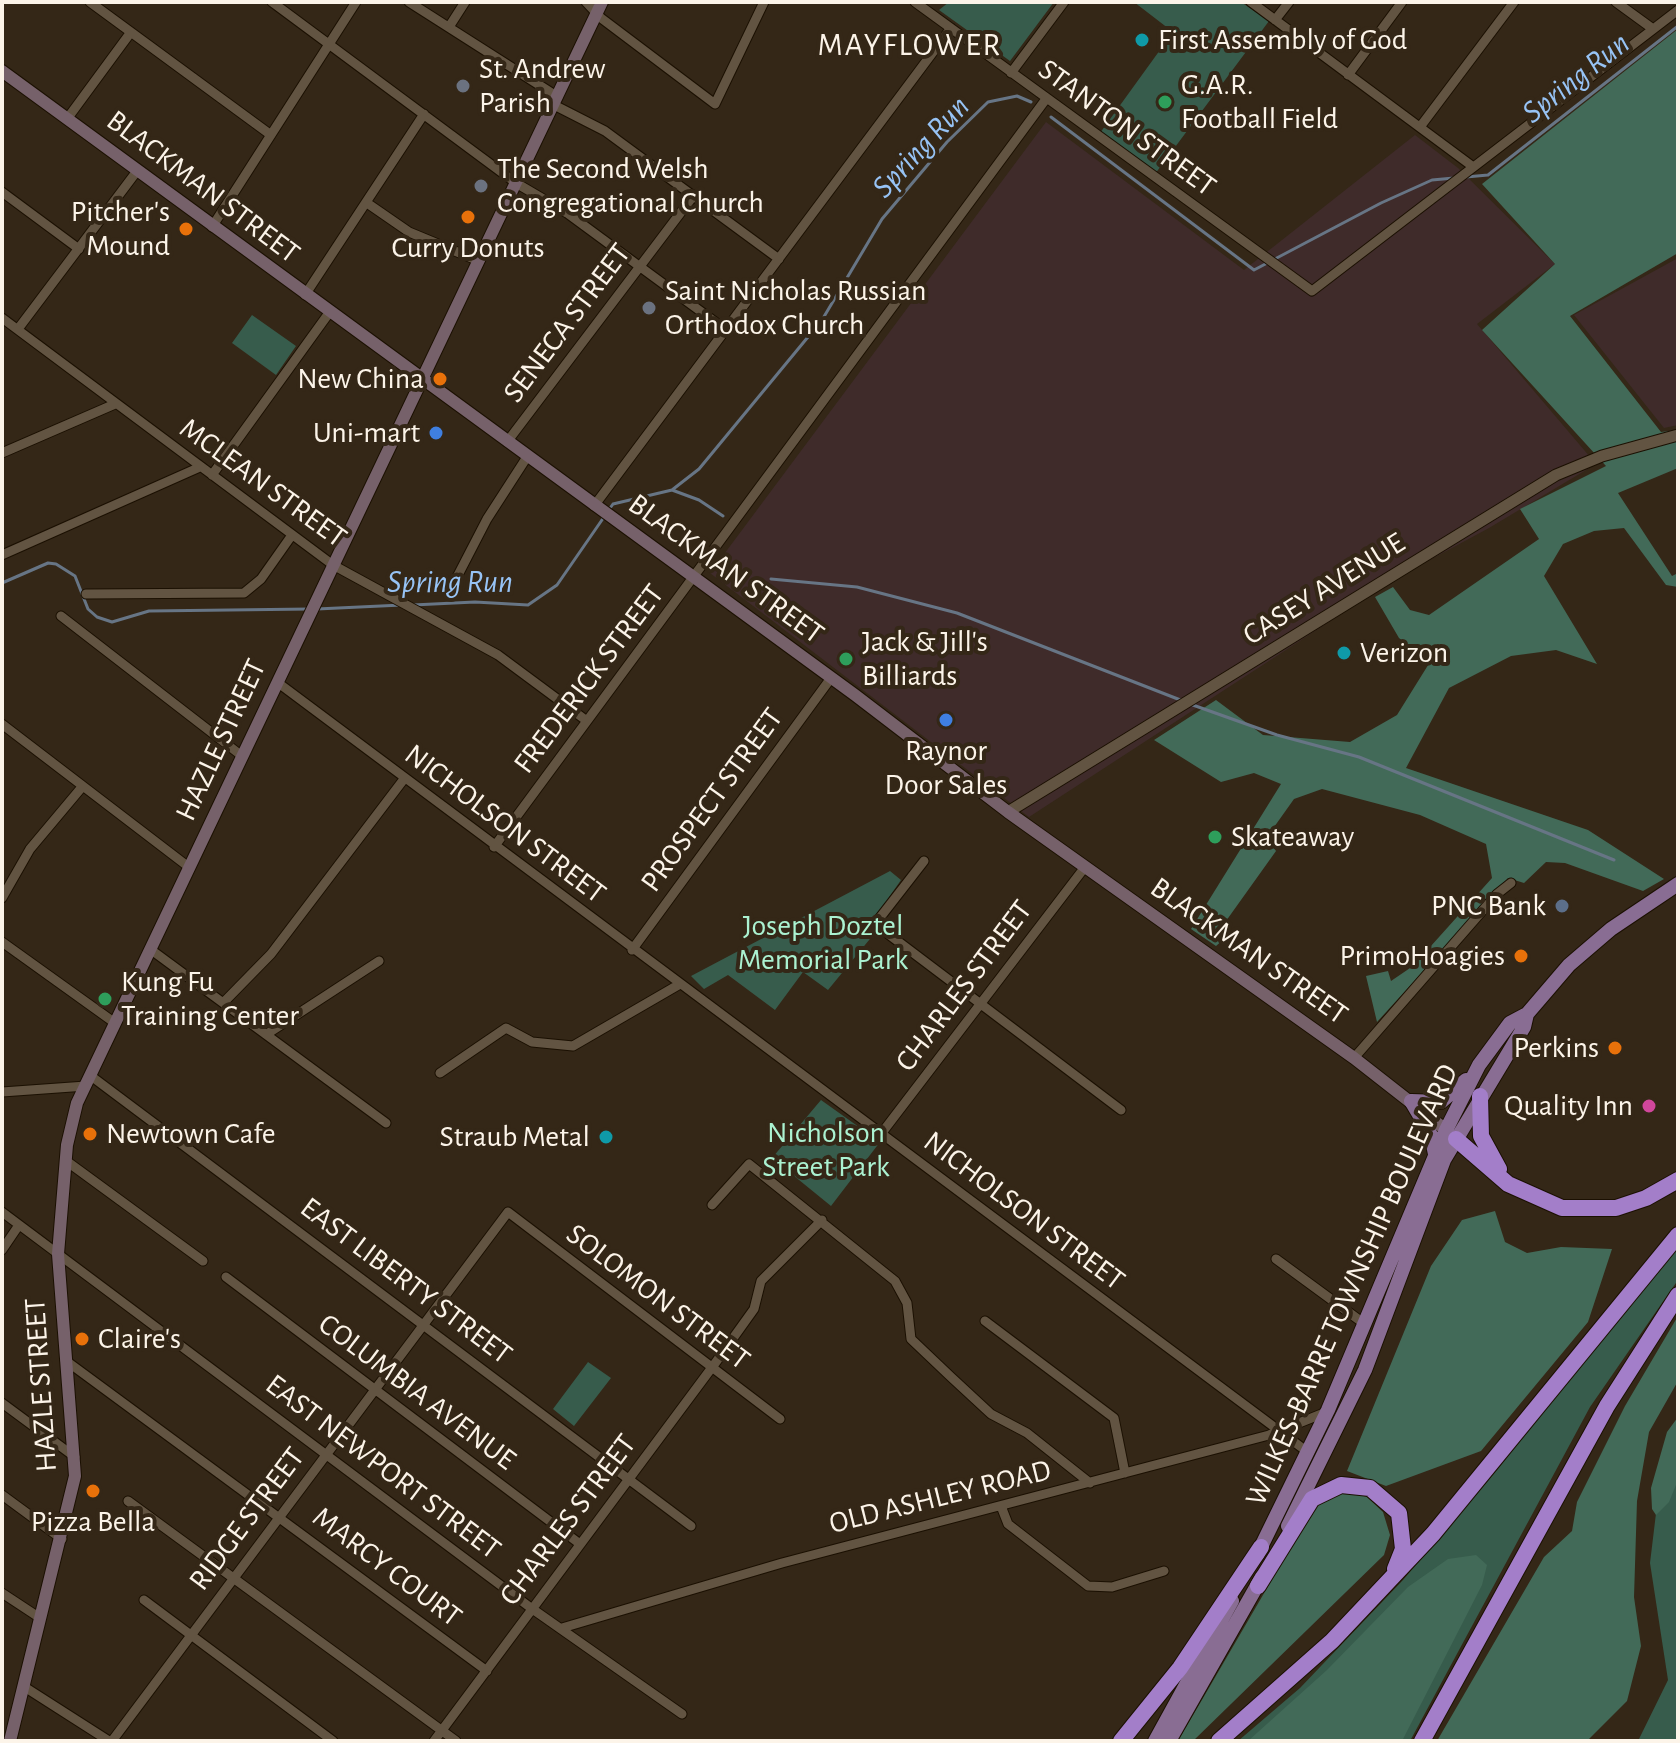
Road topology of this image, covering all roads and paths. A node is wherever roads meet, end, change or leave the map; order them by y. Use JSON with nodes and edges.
{"nodes":[{"id":1,"x":90,"y":2,"type":"edge"},
{"id":2,"x":272,"y":2,"type":"edge"},
{"id":3,"x":356,"y":2,"type":"edge"},
{"id":4,"x":409,"y":2,"type":"edge"},
{"id":5,"x":465,"y":2,"type":"edge"},
{"id":6,"x":586,"y":2,"type":"edge"},
{"id":7,"x":764,"y":2,"type":"edge"},
{"id":8,"x":1064,"y":2,"type":"edge"},
{"id":9,"x":1251,"y":2,"type":"edge"},
{"id":10,"x":1289,"y":2,"type":"edge"},
{"id":11,"x":1402,"y":2,"type":"edge"},
{"id":12,"x":1514,"y":2,"type":"edge"},
{"id":13,"x":1616,"y":2,"type":"edge"},
{"id":14,"x":923,"y":4,"type":"edge"},
{"id":15,"x":600,"y":7,"type":"edge"},
{"id":16,"x":1678,"y":10,"type":"edge"},
{"id":17,"x":1275,"y":20,"type":"junction"},
{"id":18,"x":449,"y":27,"type":"junction"},
{"id":19,"x":951,"y":28,"type":"junction"},
{"id":20,"x":1653,"y":29,"type":"junction"},
{"id":21,"x":131,"y":32,"type":"junction"},
{"id":22,"x":330,"y":46,"type":"junction"},
{"id":23,"x":2,"y":71,"type":"edge"},
{"id":24,"x":1011,"y":73,"type":"junction"},
{"id":25,"x":1348,"y":75,"type":"junction"},
{"id":26,"x":1046,"y":99,"type":"junction"},
{"id":27,"x":556,"y":101,"type":"junction"},
{"id":28,"x":424,"y":114,"type":"junction"},
{"id":29,"x":67,"y":119,"type":"junction"},
{"id":30,"x":1420,"y":127,"type":"junction"},
{"id":31,"x":271,"y":135,"type":"junction"},
{"id":32,"x":1472,"y":166,"type":"junction"},
{"id":33,"x":137,"y":171,"type":"junction"},
{"id":34,"x":516,"y":183,"type":"junction"},
{"id":35,"x":2,"y":192,"type":"edge"},
{"id":36,"x":694,"y":195,"type":"junction"},
{"id":37,"x":367,"y":203,"type":"junction"},
{"id":38,"x":212,"y":227,"type":"junction"},
{"id":39,"x":79,"y":249,"type":"junction"},
{"id":40,"x":779,"y":259,"type":"junction"},
{"id":41,"x":479,"y":261,"type":"junction"},
{"id":42,"x":640,"y":267,"type":"junction"},
{"id":43,"x":305,"y":295,"type":"junction"},
{"id":44,"x":329,"y":313,"type":"junction"},
{"id":45,"x":2,"y":318,"type":"edge"},
{"id":46,"x":18,"y":329,"type":"junction"},
{"id":47,"x":726,"y":330,"type":"junction"},
{"id":48,"x":423,"y":379,"type":"junction"},
{"id":49,"x":115,"y":404,"type":"junction"},
{"id":50,"x":1678,"y":435,"type":"edge"},
{"id":51,"x":507,"y":442,"type":"junction"},
{"id":52,"x":2,"y":453,"type":"edge"},
{"id":53,"x":527,"y":457,"type":"junction"},
{"id":54,"x":200,"y":467,"type":"junction"},
{"id":55,"x":212,"y":475,"type":"junction"},
{"id":56,"x":602,"y":511,"type":"junction"},
{"id":57,"x":292,"y":535,"type":"junction"},
{"id":58,"x":2,"y":555,"type":"edge"},
{"id":59,"x":333,"y":565,"type":"junction"},
{"id":60,"x":457,"y":577,"type":"dead end"},
{"id":61,"x":694,"y":578,"type":"junction"},
{"id":62,"x":86,"y":594,"type":"dead end"},
{"id":63,"x":61,"y":616,"type":"dead end"},
{"id":64,"x":831,"y":678,"type":"junction"},
{"id":65,"x":277,"y":682,"type":"junction"},
{"id":66,"x":587,"y":721,"type":"junction"},
{"id":67,"x":2,"y":724,"type":"edge"},
{"id":68,"x":242,"y":756,"type":"junction"},
{"id":69,"x":404,"y":779,"type":"junction"},
{"id":70,"x":82,"y":787,"type":"junction"},
{"id":71,"x":1008,"y":812,"type":"junction"},
{"id":72,"x":494,"y":847,"type":"junction"},
{"id":73,"x":924,"y":861,"type":"dead end"},
{"id":74,"x":1085,"y":867,"type":"junction"},
{"id":75,"x":190,"y":868,"type":"junction"},
{"id":76,"x":1511,"y":883,"type":"dead end"},
{"id":77,"x":1678,"y":884,"type":"edge"},
{"id":78,"x":2,"y":898,"type":"edge"},
{"id":79,"x":2,"y":942,"type":"edge"},
{"id":80,"x":150,"y":949,"type":"junction"},
{"id":81,"x":632,"y":950,"type":"junction"},
{"id":82,"x":379,"y":961,"type":"dead end"},
{"id":83,"x":680,"y":984,"type":"junction"},
{"id":84,"x":225,"y":1001,"type":"junction"},
{"id":85,"x":981,"y":1003,"type":"junction"},
{"id":86,"x":1527,"y":1014,"type":"junction"},
{"id":87,"x":115,"y":1023,"type":"junction"},
{"id":88,"x":267,"y":1034,"type":"junction"},
{"id":89,"x":1354,"y":1058,"type":"junction"},
{"id":90,"x":1479,"y":1065,"type":"junction"},
{"id":91,"x":440,"y":1073,"type":"dead end"},
{"id":92,"x":88,"y":1081,"type":"junction"},
{"id":93,"x":2,"y":1092,"type":"edge"},
{"id":94,"x":1480,"y":1096,"type":"junction"},
{"id":95,"x":1411,"y":1101,"type":"junction"},
{"id":96,"x":1121,"y":1110,"type":"dead end"},
{"id":97,"x":386,"y":1123,"type":"dead end"},
{"id":98,"x":881,"y":1134,"type":"junction"},
{"id":99,"x":1451,"y":1135,"type":"junction"},
{"id":100,"x":1436,"y":1155,"type":"junction"},
{"id":101,"x":65,"y":1160,"type":"junction"},
{"id":102,"x":1678,"y":1180,"type":"edge"},
{"id":103,"x":1508,"y":1184,"type":"junction"},
{"id":104,"x":712,"y":1205,"type":"dead end"},
{"id":105,"x":2,"y":1212,"type":"edge"},
{"id":106,"x":508,"y":1212,"type":"joint"},
{"id":107,"x":822,"y":1220,"type":"junction"},
{"id":108,"x":19,"y":1225,"type":"junction"},
{"id":109,"x":1678,"y":1235,"type":"edge"},
{"id":110,"x":2,"y":1250,"type":"edge"},
{"id":111,"x":58,"y":1254,"type":"junction"},
{"id":112,"x":1276,"y":1259,"type":"dead end"},
{"id":113,"x":203,"y":1261,"type":"dead end"},
{"id":114,"x":226,"y":1277,"type":"dead end"},
{"id":115,"x":1678,"y":1295,"type":"edge"},
{"id":116,"x":985,"y":1321,"type":"dead end"},
{"id":117,"x":424,"y":1324,"type":"junction"},
{"id":118,"x":1366,"y":1325,"type":"junction"},
{"id":119,"x":65,"y":1360,"type":"junction"},
{"id":120,"x":713,"y":1367,"type":"junction"},
{"id":121,"x":376,"y":1390,"type":"junction"},
{"id":122,"x":2,"y":1403,"type":"edge"},
{"id":123,"x":1328,"y":1410,"type":"junction"},
{"id":124,"x":780,"y":1419,"type":"dead end"},
{"id":125,"x":1278,"y":1431,"type":"junction"},
{"id":126,"x":327,"y":1454,"type":"junction"},
{"id":127,"x":75,"y":1457,"type":"junction"},
{"id":128,"x":1315,"y":1457,"type":"junction"},
{"id":129,"x":1125,"y":1473,"type":"junction"},
{"id":130,"x":629,"y":1478,"type":"junction"},
{"id":131,"x":1090,"y":1483,"type":"junction"},
{"id":132,"x":2,"y":1495,"type":"edge"},
{"id":133,"x":128,"y":1501,"type":"dead end"},
{"id":134,"x":1001,"y":1506,"type":"junction"},
{"id":135,"x":280,"y":1517,"type":"junction"},
{"id":136,"x":691,"y":1526,"type":"dead end"},
{"id":137,"x":62,"y":1539,"type":"junction"},
{"id":138,"x":580,"y":1544,"type":"junction"},
{"id":139,"x":1261,"y":1547,"type":"junction"},
{"id":140,"x":1164,"y":1571,"type":"dead end"},
{"id":141,"x":234,"y":1577,"type":"junction"},
{"id":142,"x":1258,"y":1586,"type":"junction"},
{"id":143,"x":2,"y":1593,"type":"edge"},
{"id":144,"x":1376,"y":1594,"type":"junction"},
{"id":145,"x":144,"y":1600,"type":"dead end"},
{"id":146,"x":531,"y":1608,"type":"junction"},
{"id":147,"x":40,"y":1618,"type":"junction"},
{"id":148,"x":562,"y":1628,"type":"junction"},
{"id":149,"x":190,"y":1635,"type":"junction"},
{"id":150,"x":487,"y":1671,"type":"junction"},
{"id":151,"x":23,"y":1686,"type":"junction"},
{"id":152,"x":682,"y":1714,"type":"dead end"},
{"id":153,"x":441,"y":1731,"type":"junction"},
{"id":154,"x":10,"y":1741,"type":"edge"},
{"id":155,"x":111,"y":1741,"type":"edge"},
{"id":156,"x":333,"y":1741,"type":"edge"},
{"id":157,"x":434,"y":1741,"type":"edge"},
{"id":158,"x":456,"y":1741,"type":"edge"},
{"id":159,"x":1121,"y":1741,"type":"edge"},
{"id":160,"x":1155,"y":1741,"type":"edge"},
{"id":161,"x":1169,"y":1741,"type":"edge"},
{"id":162,"x":1219,"y":1741,"type":"edge"},
{"id":163,"x":1422,"y":1741,"type":"edge"}],
"edges":[{"from":1,"to":21,"type":"street"},
{"from":2,"to":22,"type":"street"},
{"from":3,"to":22,"type":"street"},
{"from":4,"to":18,"type":"street"},
{"from":5,"to":18,"type":"street"},
{"from":6,"to":15,"type":"street"},
{"from":7,"to":15,"type":"street"},
{"from":8,"to":24,"type":"street"},
{"from":9,"to":17,"type":"street"},
{"from":10,"to":17,"type":"street"},
{"from":11,"to":25,"type":"street"},
{"from":12,"to":30,"type":"street"},
{"from":13,"to":20,"type":"street"},
{"from":14,"to":19,"type":"street","name":"STANTON STREET"},
{"from":15,"to":27,"type":"main road","name":"HAZLE STREET"},
{"from":16,"to":20,"type":"street"},
{"from":17,"to":25,"type":"street"},
{"from":18,"to":27,"type":"street"},
{"from":19,"to":24,"type":"street","name":"STANTON STREET"},
{"from":19,"to":40,"type":"street"},
{"from":20,"to":32,"type":"street"},
{"from":21,"to":29,"type":"street"},
{"from":21,"to":31,"type":"street"},
{"from":22,"to":28,"type":"street"},
{"from":22,"to":31,"type":"street"},
{"from":23,"to":29,"type":"main road","name":"BLACKMAN STREET"},
{"from":24,"to":26,"type":"street","name":"STANTON STREET"},
{"from":25,"to":30,"type":"street"},
{"from":26,"to":32,"type":"street","name":"STANTON STREET"},
{"from":26,"to":61,"type":"street","name":"FREDERICK STREET"},
{"from":27,"to":34,"type":"main road","name":"HAZLE STREET"},
{"from":27,"to":36,"type":"street"},
{"from":28,"to":34,"type":"street"},
{"from":28,"to":37,"type":"street"},
{"from":29,"to":33,"type":"main road","name":"BLACKMAN STREET"},
{"from":30,"to":32,"type":"street"},
{"from":31,"to":38,"type":"street"},
{"from":33,"to":38,"type":"main road","name":"BLACKMAN STREET"},
{"from":33,"to":39,"type":"street"},
{"from":34,"to":41,"type":"main road","name":"HAZLE STREET"},
{"from":34,"to":42,"type":"street"},
{"from":35,"to":39,"type":"street"},
{"from":36,"to":40,"type":"street"},
{"from":36,"to":42,"type":"street","name":"SENECA STREET"},
{"from":37,"to":41,"type":"street"},
{"from":37,"to":43,"type":"street"},
{"from":38,"to":43,"type":"main road","name":"BLACKMAN STREET"},
{"from":39,"to":46,"type":"street"},
{"from":40,"to":47,"type":"street"},
{"from":41,"to":48,"type":"main road","name":"HAZLE STREET"},
{"from":42,"to":47,"type":"street"},
{"from":42,"to":51,"type":"street","name":"SENECA STREET"},
{"from":43,"to":44,"type":"main road","name":"BLACKMAN STREET"},
{"from":44,"to":48,"type":"main road","name":"BLACKMAN STREET"},
{"from":44,"to":55,"type":"street"},
{"from":45,"to":46,"type":"street","name":"MCLEAN STREET"},
{"from":46,"to":49,"type":"street","name":"MCLEAN STREET"},
{"from":47,"to":56,"type":"street"},
{"from":48,"to":51,"type":"main road","name":"BLACKMAN STREET"},
{"from":48,"to":59,"type":"main road","name":"HAZLE STREET"},
{"from":49,"to":52,"type":"street"},
{"from":49,"to":54,"type":"street","name":"MCLEAN STREET"},
{"from":50,"to":71,"type":"street","name":"CASEY AVENUE"},
{"from":51,"to":53,"type":"main road","name":"BLACKMAN STREET"},
{"from":53,"to":56,"type":"main road","name":"BLACKMAN STREET"},
{"from":53,"to":60,"type":"street"},
{"from":54,"to":55,"type":"street","name":"MCLEAN STREET"},
{"from":54,"to":58,"type":"street"},
{"from":55,"to":57,"type":"street","name":"MCLEAN STREET"},
{"from":56,"to":61,"type":"main road","name":"BLACKMAN STREET"},
{"from":57,"to":59,"type":"street","name":"MCLEAN STREET"},
{"from":57,"to":62,"type":"street"},
{"from":59,"to":65,"type":"main road","name":"HAZLE STREET"},
{"from":59,"to":66,"type":"street","name":"MCLEAN STREET"},
{"from":61,"to":64,"type":"main road","name":"BLACKMAN STREET"},
{"from":61,"to":66,"type":"street","name":"FREDERICK STREET"},
{"from":63,"to":68,"type":"street"},
{"from":64,"to":71,"type":"main road","name":"BLACKMAN STREET"},
{"from":64,"to":81,"type":"street","name":"PROSPECT STREET"},
{"from":65,"to":68,"type":"main road","name":"HAZLE STREET"},
{"from":65,"to":69,"type":"street","name":"NICHOLSON STREET"},
{"from":66,"to":72,"type":"street","name":"FREDERICK STREET"},
{"from":67,"to":70,"type":"street"},
{"from":68,"to":75,"type":"main road","name":"HAZLE STREET"},
{"from":69,"to":72,"type":"street","name":"NICHOLSON STREET"},
{"from":69,"to":84,"type":"street"},
{"from":70,"to":75,"type":"street"},
{"from":70,"to":78,"type":"street"},
{"from":71,"to":74,"type":"main road","name":"BLACKMAN STREET"},
{"from":72,"to":81,"type":"street","name":"NICHOLSON STREET"},
{"from":73,"to":85,"type":"street"},
{"from":74,"to":85,"type":"street","name":"CHARLES STREET"},
{"from":74,"to":89,"type":"main road","name":"BLACKMAN STREET"},
{"from":75,"to":80,"type":"main road","name":"HAZLE STREET"},
{"from":76,"to":89,"type":"street"},
{"from":77,"to":86,"type":"main road","name":"WILKES-BARRE TOWNSHIP BOULEVARD"},
{"from":79,"to":87,"type":"street"},
{"from":80,"to":84,"type":"street"},
{"from":80,"to":87,"type":"main road","name":"HAZLE STREET"},
{"from":81,"to":83,"type":"street","name":"NICHOLSON STREET"},
{"from":82,"to":88,"type":"street"},
{"from":83,"to":91,"type":"street"},
{"from":83,"to":98,"type":"street","name":"NICHOLSON STREET"},
{"from":84,"to":88,"type":"street"},
{"from":85,"to":96,"type":"street"},
{"from":85,"to":98,"type":"street","name":"CHARLES STREET"},
{"from":86,"to":90,"type":"main road","name":"WILKES-BARRE TOWNSHIP BOULEVARD"},
{"from":86,"to":94,"type":"main road","name":"WILKES-BARRE TOWNSHIP BOULEVARD"},
{"from":87,"to":92,"type":"main road","name":"HAZLE STREET"},
{"from":88,"to":97,"type":"street"},
{"from":89,"to":95,"type":"main road","name":"BLACKMAN STREET"},
{"from":90,"to":95,"type":"main road"},
{"from":90,"to":99,"type":"main road","name":"WILKES-BARRE TOWNSHIP BOULEVARD"},
{"from":92,"to":93,"type":"street"},
{"from":92,"to":101,"type":"main road","name":"HAZLE STREET"},
{"from":92,"to":117,"type":"street","name":"EAST LIBERTY STREET"},
{"from":94,"to":99,"type":"main road","name":"WILKES-BARRE TOWNSHIP BOULEVARD"},
{"from":94,"to":103,"type":"highway"},
{"from":95,"to":99,"type":"main road","name":"BLACKMAN STREET"},
{"from":95,"to":100,"type":"main road"},
{"from":98,"to":125,"type":"street","name":"NICHOLSON STREET"},
{"from":99,"to":100,"type":"main road","name":"WILKES-BARRE TOWNSHIP BOULEVARD"},
{"from":99,"to":103,"type":"highway"},
{"from":99,"to":128,"type":"main road","name":"WILKES-BARRE TOWNSHIP BOULEVARD"},
{"from":100,"to":118,"type":"main road","name":"WILKES-BARRE TOWNSHIP BOULEVARD"},
{"from":101,"to":111,"type":"main road","name":"HAZLE STREET"},
{"from":101,"to":113,"type":"street"},
{"from":102,"to":103,"type":"highway"},
{"from":104,"to":107,"type":"street"},
{"from":105,"to":108,"type":"street","name":"EAST NEWPORT STREET"},
{"from":106,"to":117,"type":"street","name":"RIDGE STREET"},
{"from":106,"to":120,"type":"street","name":"SOLOMON STREET"},
{"from":107,"to":120,"type":"street","name":"CHARLES STREET"},
{"from":107,"to":131,"type":"street"},
{"from":108,"to":110,"type":"street"},
{"from":108,"to":111,"type":"street","name":"EAST NEWPORT STREET"},
{"from":109,"to":144,"type":"highway"},
{"from":111,"to":119,"type":"main road","name":"HAZLE STREET"},
{"from":111,"to":126,"type":"street","name":"EAST NEWPORT STREET"},
{"from":112,"to":118,"type":"street"},
{"from":114,"to":121,"type":"street","name":"COLUMBIA AVENUE"},
{"from":115,"to":163,"type":"highway"},
{"from":116,"to":129,"type":"street"},
{"from":117,"to":121,"type":"street","name":"RIDGE STREET"},
{"from":117,"to":130,"type":"street","name":"EAST LIBERTY STREET"},
{"from":118,"to":123,"type":"main road","name":"WILKES-BARRE TOWNSHIP BOULEVARD"},
{"from":119,"to":127,"type":"main road","name":"HAZLE STREET"},
{"from":119,"to":135,"type":"street","name":"MARCY COURT"},
{"from":120,"to":124,"type":"street","name":"SOLOMON STREET"},
{"from":120,"to":130,"type":"street","name":"CHARLES STREET"},
{"from":121,"to":126,"type":"street","name":"RIDGE STREET"},
{"from":121,"to":138,"type":"street","name":"COLUMBIA AVENUE"},
{"from":122,"to":127,"type":"street"},
{"from":123,"to":125,"type":"street","name":"OLD ASHLEY ROAD"},
{"from":123,"to":128,"type":"main road","name":"WILKES-BARRE TOWNSHIP BOULEVARD"},
{"from":125,"to":128,"type":"street","name":"NICHOLSON STREET"},
{"from":125,"to":129,"type":"street","name":"OLD ASHLEY ROAD"},
{"from":126,"to":135,"type":"street","name":"RIDGE STREET"},
{"from":126,"to":146,"type":"street","name":"EAST NEWPORT STREET"},
{"from":127,"to":137,"type":"main road","name":"HAZLE STREET"},
{"from":128,"to":139,"type":"main road","name":"WILKES-BARRE TOWNSHIP BOULEVARD"},
{"from":128,"to":142,"type":"main road","name":"WILKES-BARRE TOWNSHIP BOULEVARD"},
{"from":129,"to":131,"type":"street","name":"OLD ASHLEY ROAD"},
{"from":130,"to":136,"type":"street","name":"EAST LIBERTY STREET"},
{"from":130,"to":138,"type":"street","name":"CHARLES STREET"},
{"from":131,"to":134,"type":"street","name":"OLD ASHLEY ROAD"},
{"from":132,"to":137,"type":"street"},
{"from":133,"to":141,"type":"street"},
{"from":134,"to":140,"type":"street"},
{"from":134,"to":148,"type":"street","name":"OLD ASHLEY ROAD"},
{"from":135,"to":141,"type":"street","name":"RIDGE STREET"},
{"from":135,"to":150,"type":"street","name":"MARCY COURT"},
{"from":137,"to":147,"type":"main road","name":"HAZLE STREET"},
{"from":138,"to":146,"type":"street","name":"CHARLES STREET"},
{"from":139,"to":159,"type":"highway"},
{"from":139,"to":160,"type":"main road","name":"WILKES-BARRE TOWNSHIP BOULEVARD"},
{"from":141,"to":149,"type":"street","name":"RIDGE STREET"},
{"from":141,"to":153,"type":"street"},
{"from":142,"to":144,"type":"highway"},
{"from":142,"to":161,"type":"main road","name":"WILKES-BARRE TOWNSHIP BOULEVARD"},
{"from":143,"to":147,"type":"street"},
{"from":144,"to":162,"type":"highway"},
{"from":145,"to":149,"type":"street"},
{"from":146,"to":148,"type":"street","name":"EAST NEWPORT STREET"},
{"from":146,"to":150,"type":"street","name":"CHARLES STREET"},
{"from":147,"to":151,"type":"main road","name":"HAZLE STREET"},
{"from":148,"to":152,"type":"street","name":"EAST NEWPORT STREET"},
{"from":149,"to":155,"type":"street","name":"RIDGE STREET"},
{"from":149,"to":156,"type":"street"},
{"from":150,"to":153,"type":"street","name":"CHARLES STREET"},
{"from":151,"to":154,"type":"main road","name":"HAZLE STREET"},
{"from":151,"to":155,"type":"street"},
{"from":153,"to":157,"type":"street","name":"CHARLES STREET"},
{"from":153,"to":158,"type":"street"}]}
